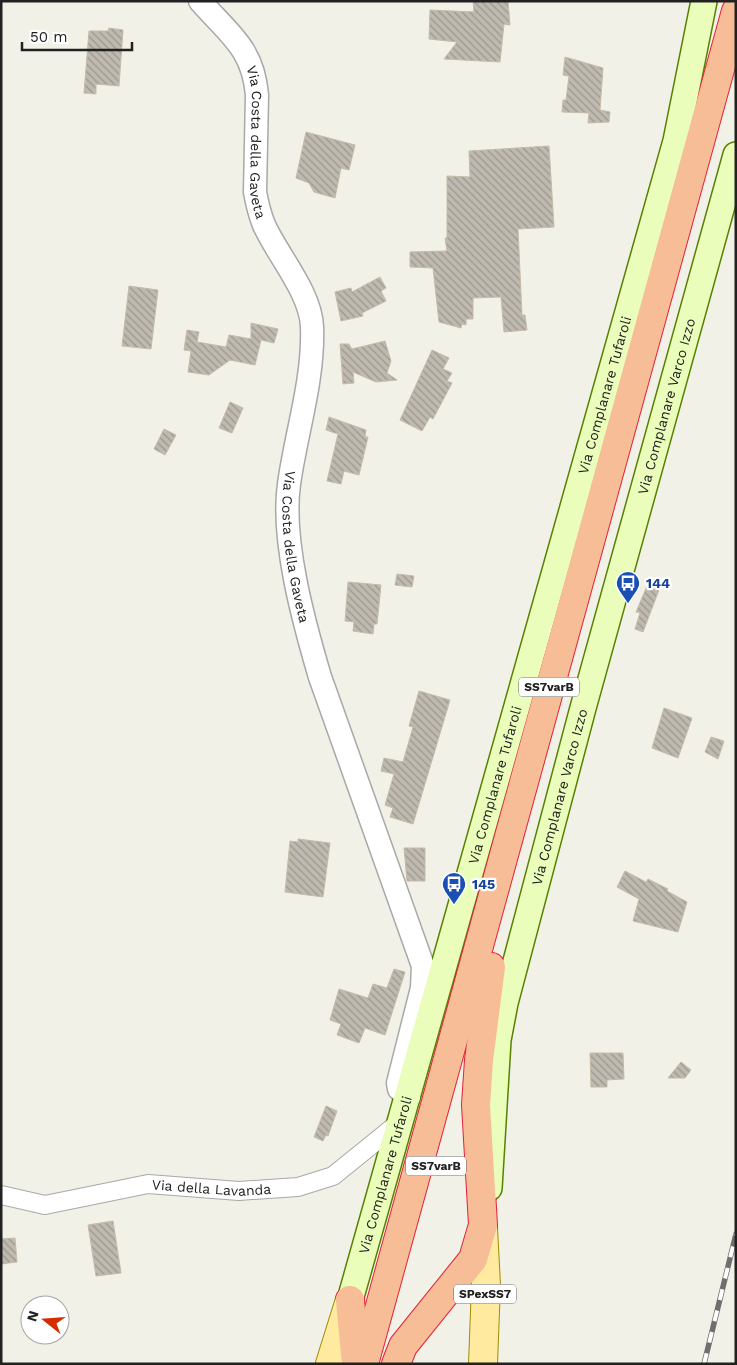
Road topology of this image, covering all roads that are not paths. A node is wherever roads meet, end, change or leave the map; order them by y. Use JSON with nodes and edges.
{"nodes":[{"id":1,"x":200,"y":1,"type":"edge"},
{"id":2,"x":704,"y":1,"type":"edge"},
{"id":3,"x":736,"y":11,"type":"edge"},
{"id":4,"x":736,"y":73,"type":"edge"},
{"id":5,"x":736,"y":155,"type":"edge"},
{"id":6,"x":491,"y":968,"type":"junction"},
{"id":7,"x":409,"y":1097,"type":"junction"},
{"id":8,"x":402,"y":1120,"type":"junction"},
{"id":9,"x":1,"y":1195,"type":"edge"},
{"id":10,"x":483,"y":1225,"type":"junction"},
{"id":11,"x":350,"y":1300,"type":"junction"},
{"id":12,"x":330,"y":1364,"type":"edge"},
{"id":13,"x":356,"y":1364,"type":"edge"},
{"id":14,"x":364,"y":1364,"type":"edge"},
{"id":15,"x":381,"y":1364,"type":"edge"},
{"id":16,"x":396,"y":1364,"type":"edge"},
{"id":17,"x":483,"y":1364,"type":"edge"}],
"edges":[{"from":1,"to":7,"type":"street","name":"Via Costa della Gaveta"},
{"from":2,"to":7,"type":"main road","name":"Via Complanare Tufaroli"},
{"from":3,"to":14,"type":"highway","number":"SS7varB"},
{"from":4,"to":6,"type":"highway","number":"SS7varB"},
{"from":5,"to":10,"type":"main road","name":"Via Complanare Varco Izzo","number":"SPexSS7"},
{"from":6,"to":10,"type":"highway"},
{"from":6,"to":15,"type":"highway","number":"SS7varB"},
{"from":7,"to":8,"type":"main road","name":"Via Complanare Tufaroli"},
{"from":8,"to":9,"type":"street","name":"Via della Lavanda"},
{"from":8,"to":11,"type":"main road","name":"Via Complanare Tufaroli"},
{"from":10,"to":16,"type":"highway"},
{"from":10,"to":17,"type":"main road","name":"Via Complanare Varco Izzo","number":"SPexSS7"},
{"from":11,"to":12,"type":"main road","name":"Via Complanare Tufaroli"},
{"from":11,"to":13,"type":"highway"}]}
